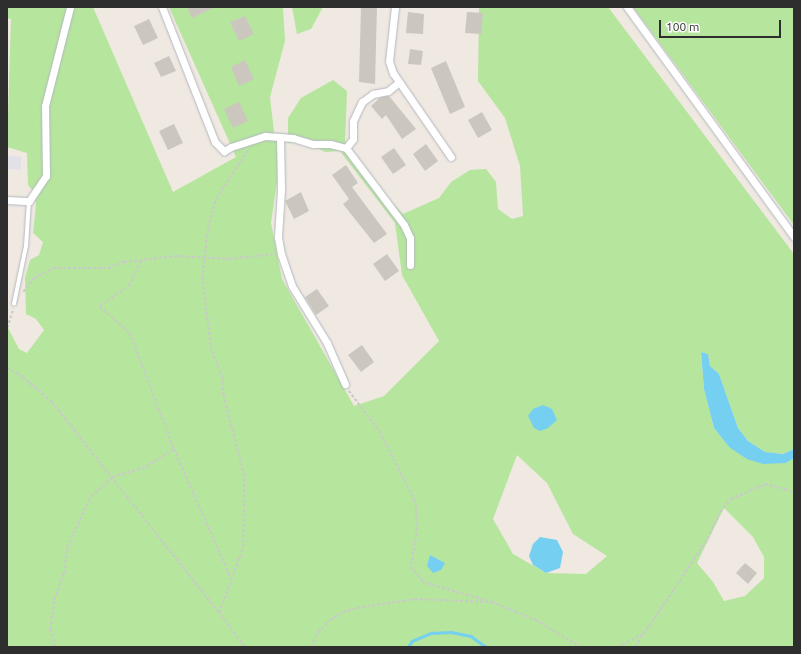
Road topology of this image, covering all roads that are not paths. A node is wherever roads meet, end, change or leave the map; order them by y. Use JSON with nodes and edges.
{"nodes":[{"id":1,"x":70,"y":7,"type":"edge"},
{"id":2,"x":162,"y":7,"type":"edge"},
{"id":3,"x":394,"y":7,"type":"edge"},
{"id":4,"x":627,"y":7,"type":"edge"},
{"id":5,"x":399,"y":82,"type":"junction"},
{"id":6,"x":280,"y":137,"type":"junction"},
{"id":7,"x":346,"y":148,"type":"junction"},
{"id":8,"x":451,"y":157,"type":"dead end"},
{"id":9,"x":7,"y":200,"type":"edge"},
{"id":10,"x":29,"y":201,"type":"junction"},
{"id":11,"x":794,"y":237,"type":"edge"},
{"id":12,"x":410,"y":264,"type":"dead end"},
{"id":13,"x":14,"y":304,"type":"road end"},
{"id":14,"x":345,"y":384,"type":"road end"}],
"edges":[{"from":1,"to":10,"type":"street"},
{"from":2,"to":6,"type":"street"},
{"from":3,"to":5,"type":"street"},
{"from":4,"to":11,"type":"street"},
{"from":5,"to":7,"type":"street"},
{"from":5,"to":8,"type":"street"},
{"from":6,"to":7,"type":"street"},
{"from":6,"to":14,"type":"street"},
{"from":7,"to":12,"type":"street"},
{"from":9,"to":10,"type":"street"},
{"from":10,"to":13,"type":"lane"}]}
